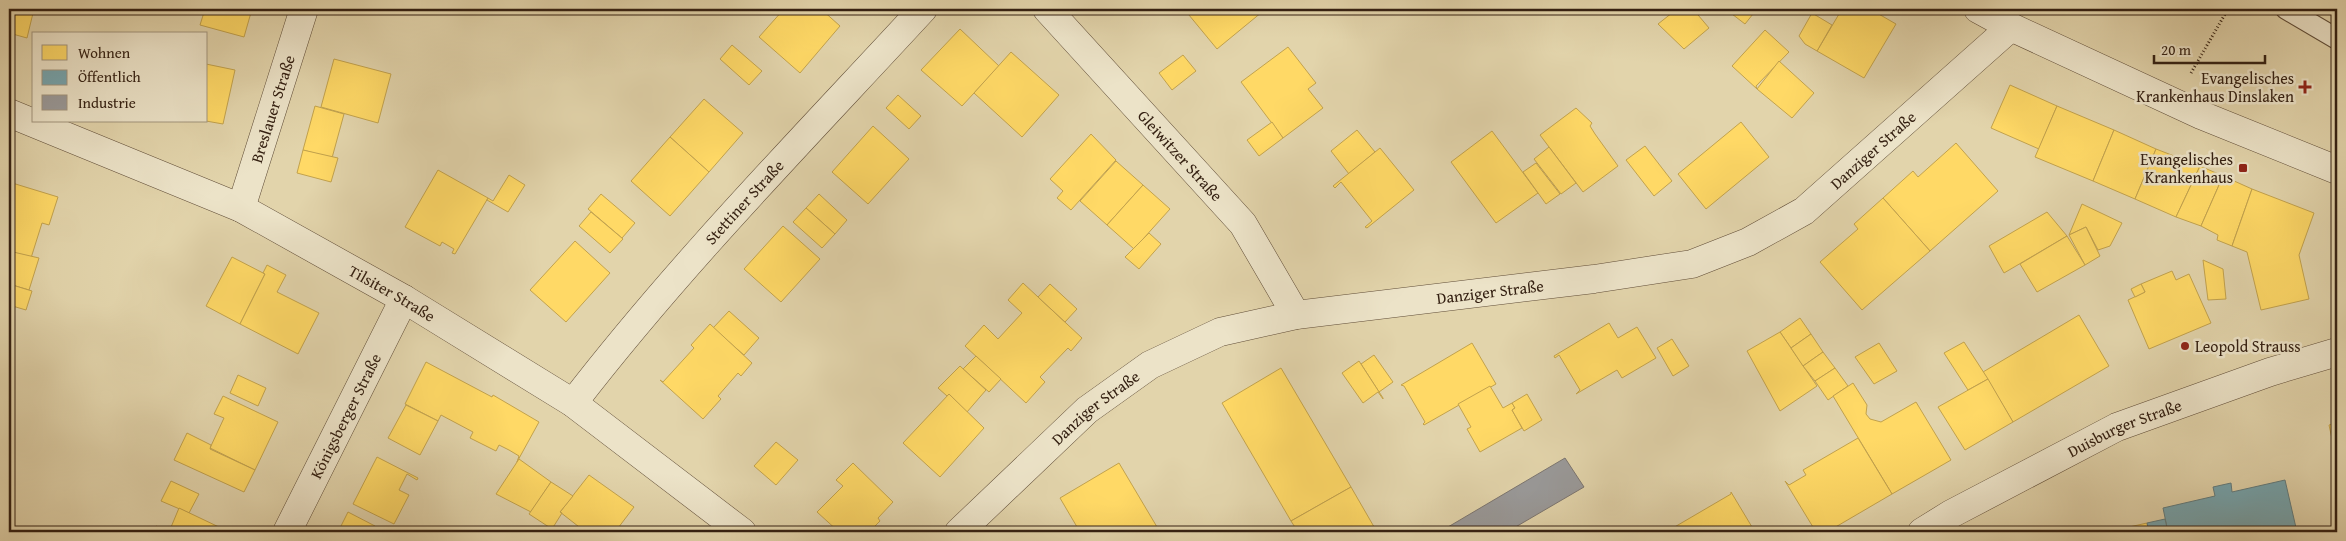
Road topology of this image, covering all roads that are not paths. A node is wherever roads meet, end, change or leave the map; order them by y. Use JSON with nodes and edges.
{"nodes":[{"id":1,"x":304,"y":9,"type":"edge"},
{"id":2,"x":922,"y":9,"type":"edge"},
{"id":3,"x":1047,"y":9,"type":"edge"},
{"id":4,"x":1978,"y":9,"type":"edge"},
{"id":5,"x":2286,"y":9,"type":"edge"},
{"id":6,"x":2011,"y":27,"type":"junction"},
{"id":7,"x":2337,"y":39,"type":"edge"},
{"id":8,"x":9,"y":113,"type":"edge"},
{"id":9,"x":2337,"y":170,"type":"edge"},
{"id":10,"x":241,"y":208,"type":"junction"},
{"id":11,"x":404,"y":298,"type":"junction"},
{"id":12,"x":1296,"y":315,"type":"junction"},
{"id":13,"x":2337,"y":352,"type":"edge"},
{"id":14,"x":573,"y":403,"type":"junction"},
{"id":15,"x":287,"y":532,"type":"edge"},
{"id":16,"x":742,"y":532,"type":"edge"},
{"id":17,"x":960,"y":532,"type":"edge"},
{"id":18,"x":1922,"y":532,"type":"edge"}],
"edges":[{"from":1,"to":10,"type":"street","name":"Breslauer Straße"},
{"from":2,"to":14,"type":"street","name":"Stettiner Straße"},
{"from":3,"to":12,"type":"street","name":"Gleiwitzer Straße"},
{"from":4,"to":6,"type":"street"},
{"from":5,"to":7,"type":"lane"},
{"from":6,"to":9,"type":"street"},
{"from":6,"to":12,"type":"street","name":"Danziger Straße"},
{"from":8,"to":10,"type":"street","name":"Tilsiter Straße"},
{"from":10,"to":11,"type":"street","name":"Tilsiter Straße"},
{"from":11,"to":14,"type":"street","name":"Tilsiter Straße"},
{"from":11,"to":15,"type":"street","name":"Königsberger Straße"},
{"from":12,"to":17,"type":"street","name":"Danziger Straße"},
{"from":13,"to":18,"type":"street","name":"Duisburger Straße"},
{"from":14,"to":16,"type":"street","name":"Tilsiter Straße"}]}
